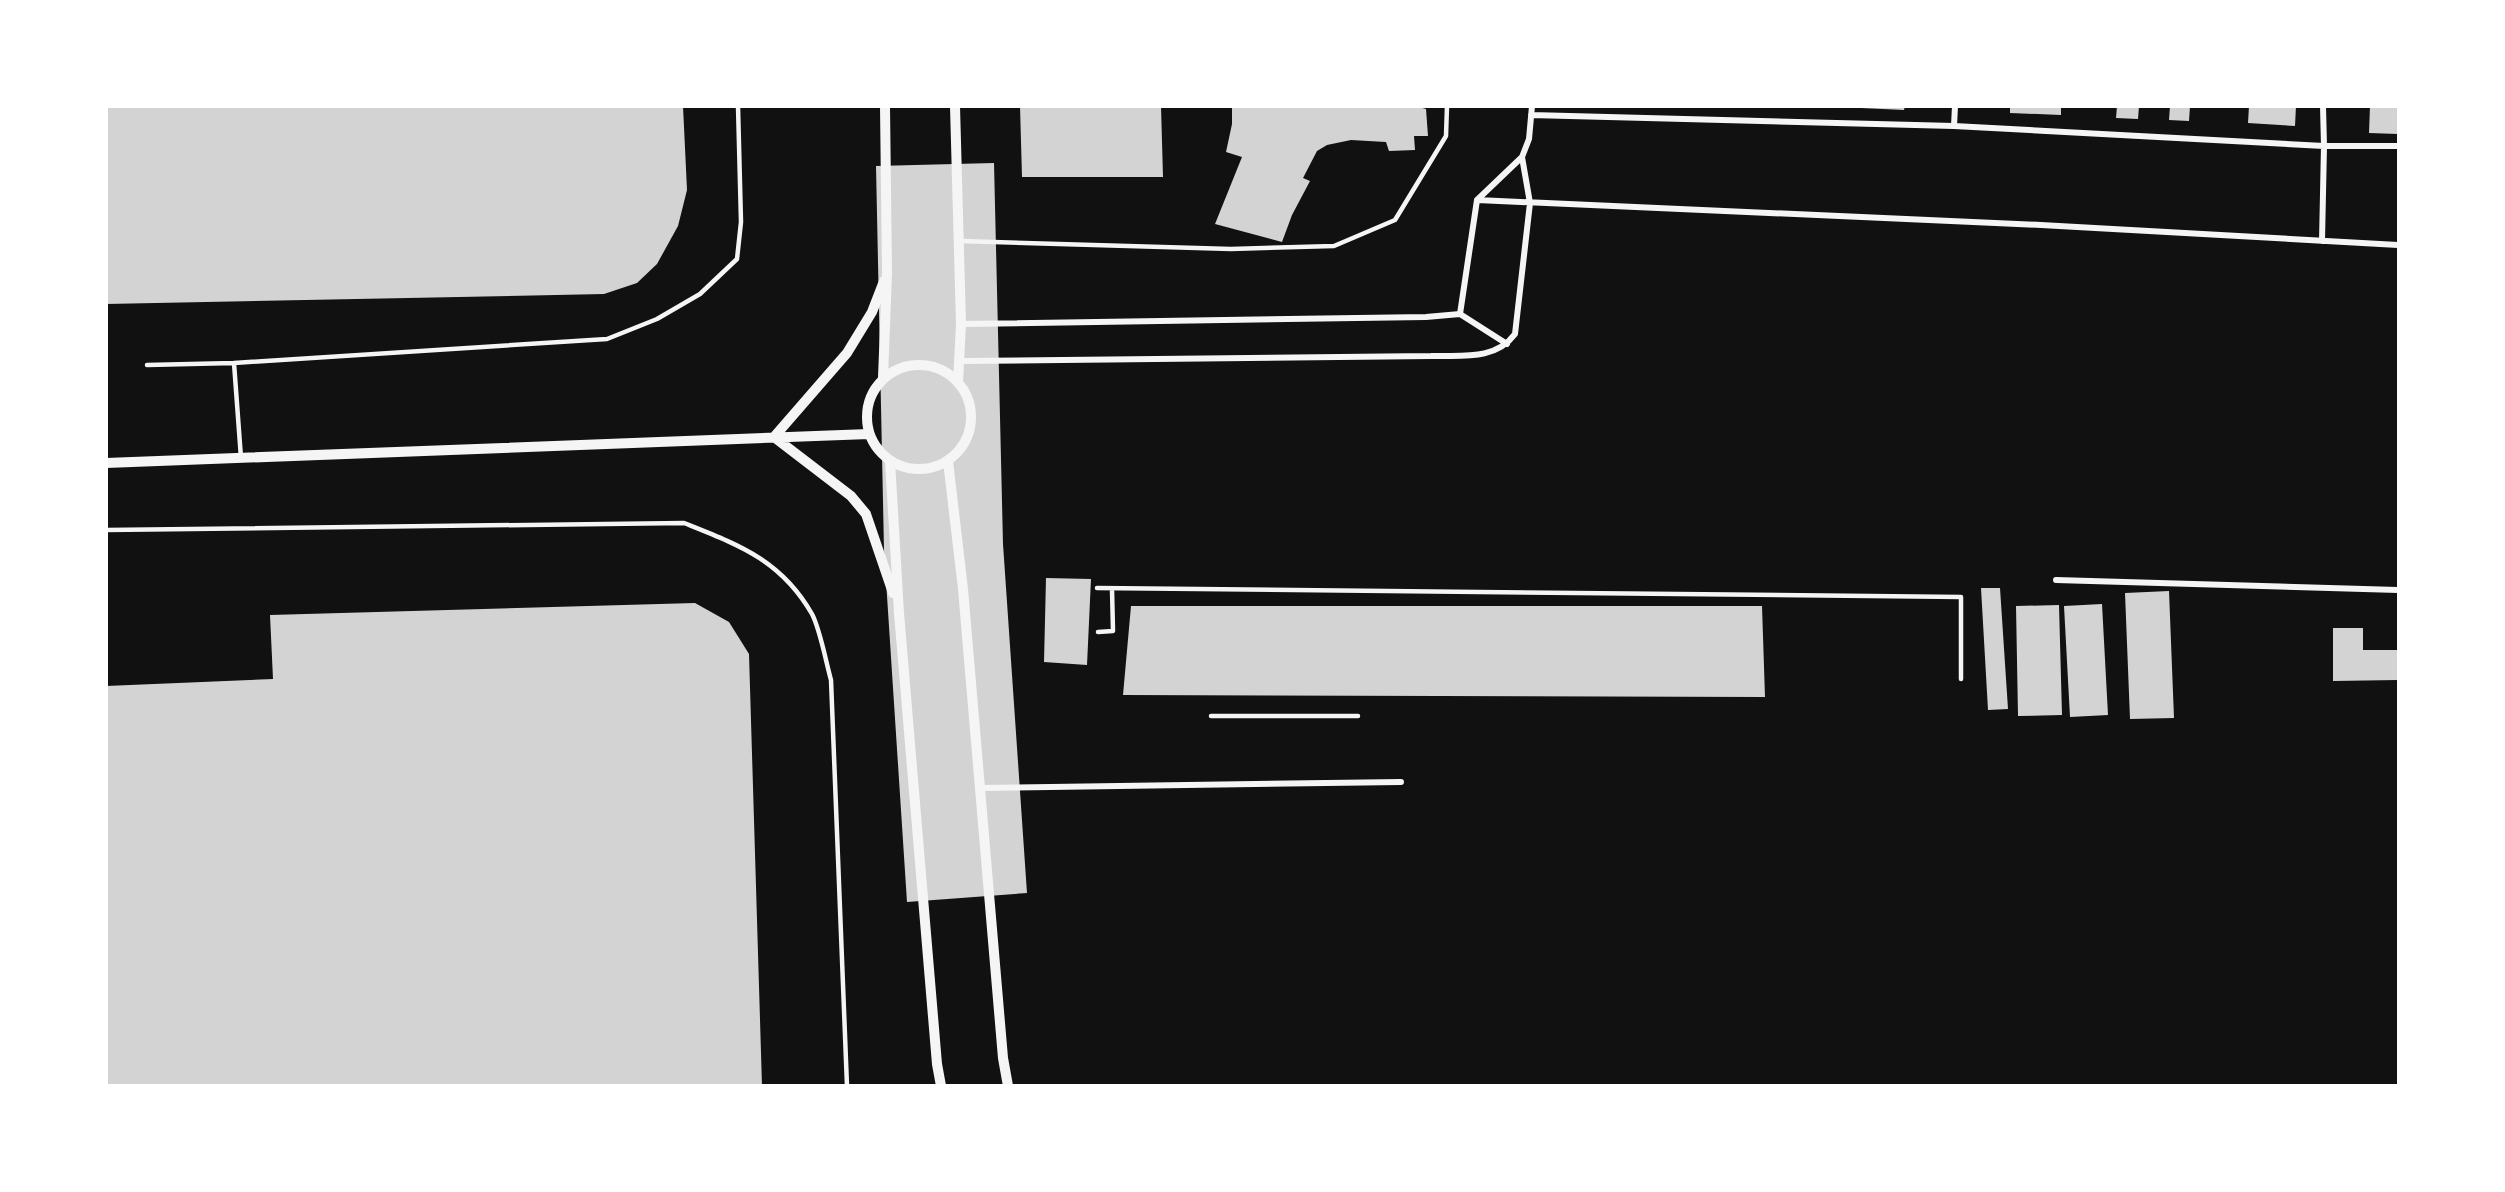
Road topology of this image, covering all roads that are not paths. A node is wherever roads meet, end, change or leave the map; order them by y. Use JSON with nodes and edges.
{"nodes":[{"id":1,"x":738,"y":106,"type":"edge"},
{"id":2,"x":885,"y":106,"type":"edge"},
{"id":3,"x":955,"y":106,"type":"edge"},
{"id":4,"x":1447,"y":106,"type":"edge"},
{"id":5,"x":1532,"y":106,"type":"edge"},
{"id":6,"x":1954,"y":106,"type":"edge"},
{"id":7,"x":2323,"y":106,"type":"edge"},
{"id":8,"x":1531,"y":115,"type":"junction"},
{"id":9,"x":1954,"y":126,"type":"junction"},
{"id":10,"x":2324,"y":146,"type":"junction"},
{"id":11,"x":2398,"y":146,"type":"edge"},
{"id":12,"x":1522,"y":157,"type":"junction"},
{"id":13,"x":1477,"y":200,"type":"junction"},
{"id":14,"x":1530,"y":203,"type":"junction"},
{"id":15,"x":957,"y":241,"type":"junction"},
{"id":16,"x":2322,"y":241,"type":"junction"},
{"id":17,"x":2398,"y":245,"type":"edge"},
{"id":18,"x":887,"y":273,"type":"junction"},
{"id":19,"x":1460,"y":314,"type":"junction"},
{"id":20,"x":961,"y":324,"type":"junction"},
{"id":21,"x":1507,"y":344,"type":"junction"},
{"id":22,"x":961,"y":361,"type":"junction"},
{"id":23,"x":234,"y":363,"type":"junction"},
{"id":24,"x":147,"y":365,"type":"dead end"},
{"id":25,"x":883,"y":378,"type":"junction"},
{"id":26,"x":958,"y":382,"type":"junction"},
{"id":27,"x":869,"y":434,"type":"junction"},
{"id":28,"x":774,"y":437,"type":"junction"},
{"id":29,"x":241,"y":458,"type":"junction"},
{"id":30,"x":890,"y":461,"type":"junction"},
{"id":31,"x":948,"y":461,"type":"junction"},
{"id":32,"x":106,"y":464,"type":"edge"},
{"id":33,"x":106,"y":530,"type":"edge"},
{"id":34,"x":2056,"y":580,"type":"dead end"},
{"id":35,"x":1097,"y":588,"type":"dead end"},
{"id":36,"x":1112,"y":589,"type":"junction"},
{"id":37,"x":2398,"y":590,"type":"edge"},
{"id":38,"x":899,"y":613,"type":"junction"},
{"id":39,"x":1098,"y":632,"type":"dead end"},
{"id":40,"x":1961,"y":679,"type":"dead end"},
{"id":41,"x":1211,"y":716,"type":"dead end"},
{"id":42,"x":1358,"y":716,"type":"dead end"},
{"id":43,"x":1401,"y":782,"type":"dead end"},
{"id":44,"x":980,"y":788,"type":"junction"},
{"id":45,"x":847,"y":1086,"type":"edge"},
{"id":46,"x":941,"y":1086,"type":"edge"},
{"id":47,"x":1008,"y":1086,"type":"edge"}],
"edges":[{"from":1,"to":23,"type":"lane"},
{"from":2,"to":18,"type":"street"},
{"from":3,"to":15,"type":"street"},
{"from":4,"to":15,"type":"lane"},
{"from":5,"to":8,"type":"street"},
{"from":6,"to":9,"type":"street"},
{"from":7,"to":10,"type":"street"},
{"from":8,"to":9,"type":"street"},
{"from":8,"to":12,"type":"street"},
{"from":9,"to":10,"type":"street"},
{"from":10,"to":11,"type":"street"},
{"from":10,"to":16,"type":"street"},
{"from":12,"to":13,"type":"street"},
{"from":12,"to":14,"type":"street"},
{"from":13,"to":14,"type":"street"},
{"from":13,"to":19,"type":"street"},
{"from":14,"to":16,"type":"street"},
{"from":14,"to":21,"type":"street"},
{"from":15,"to":20,"type":"street"},
{"from":16,"to":17,"type":"street"},
{"from":18,"to":25,"type":"street"},
{"from":18,"to":28,"type":"street"},
{"from":19,"to":20,"type":"street"},
{"from":19,"to":21,"type":"street"},
{"from":20,"to":22,"type":"street"},
{"from":21,"to":22,"type":"street"},
{"from":22,"to":26,"type":"street"},
{"from":23,"to":24,"type":"lane"},
{"from":23,"to":29,"type":"lane"},
{"from":25,"to":26,"type":"street"},
{"from":25,"to":27,"type":"street"},
{"from":26,"to":31,"type":"street"},
{"from":27,"to":28,"type":"street"},
{"from":27,"to":30,"type":"street"},
{"from":28,"to":29,"type":"street"},
{"from":28,"to":38,"type":"street"},
{"from":29,"to":32,"type":"street"},
{"from":30,"to":31,"type":"street"},
{"from":30,"to":38,"type":"street"},
{"from":31,"to":44,"type":"street"},
{"from":33,"to":45,"type":"lane"},
{"from":34,"to":37,"type":"street"},
{"from":35,"to":36,"type":"lane"},
{"from":36,"to":39,"type":"lane"},
{"from":36,"to":40,"type":"lane"},
{"from":38,"to":46,"type":"street"},
{"from":41,"to":42,"type":"lane"},
{"from":43,"to":44,"type":"street"},
{"from":44,"to":47,"type":"street"}]}
